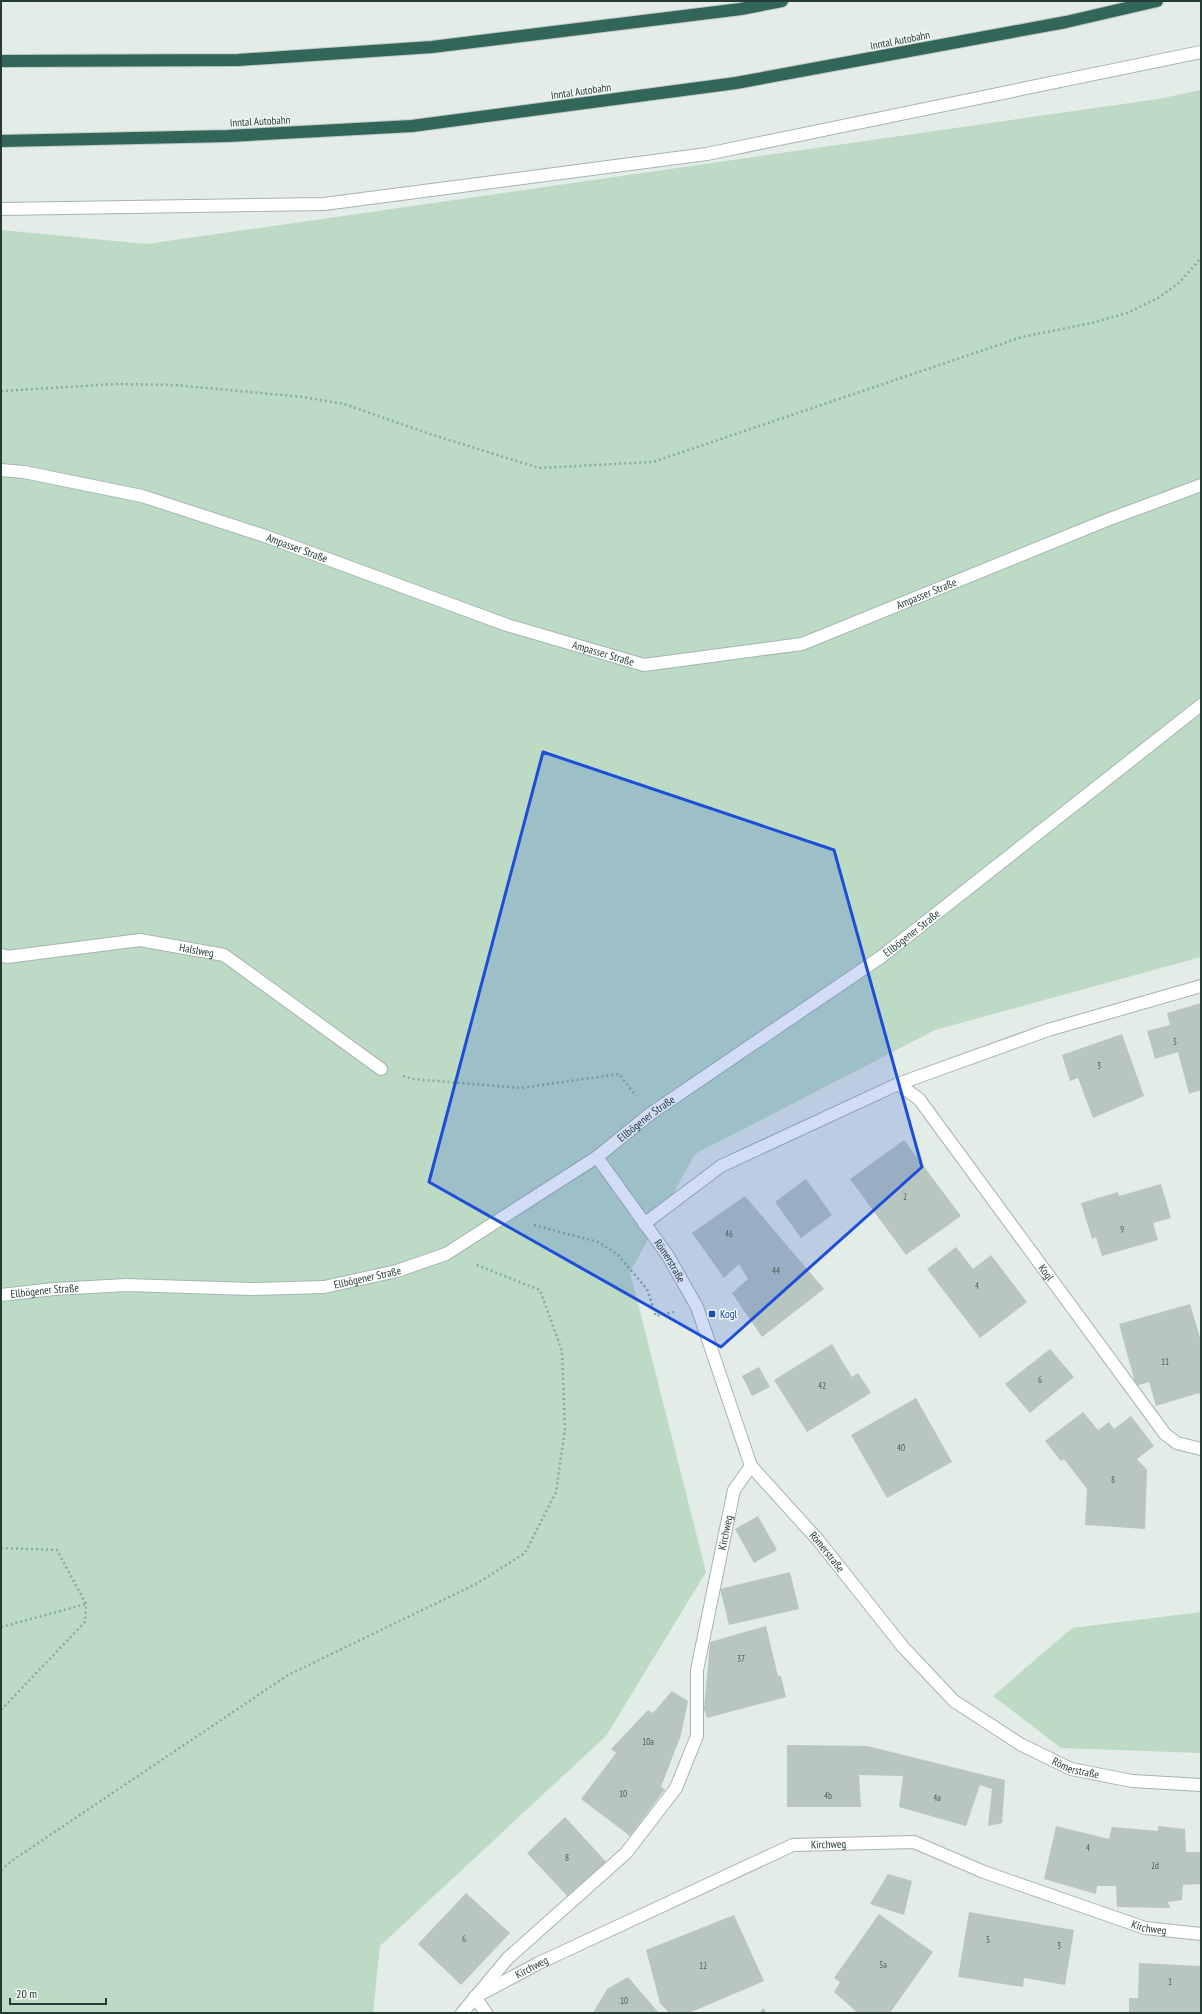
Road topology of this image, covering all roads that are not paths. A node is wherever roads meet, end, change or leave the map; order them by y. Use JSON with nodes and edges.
{"nodes":[{"id":1,"x":782,"y":1,"type":"edge"},
{"id":2,"x":1157,"y":1,"type":"edge"},
{"id":3,"x":1201,"y":52,"type":"edge"},
{"id":4,"x":1,"y":62,"type":"edge"},
{"id":5,"x":1,"y":141,"type":"edge"},
{"id":6,"x":1,"y":209,"type":"edge"},
{"id":7,"x":1,"y":470,"type":"edge"},
{"id":8,"x":1201,"y":485,"type":"edge"},
{"id":9,"x":1201,"y":705,"type":"edge"},
{"id":10,"x":1,"y":955,"type":"edge"},
{"id":11,"x":1201,"y":986,"type":"edge"},
{"id":12,"x":381,"y":1069,"type":"road end"},
{"id":13,"x":898,"y":1084,"type":"junction"},
{"id":14,"x":597,"y":1158,"type":"junction"},
{"id":15,"x":644,"y":1224,"type":"junction"},
{"id":16,"x":1,"y":1295,"type":"edge"},
{"id":17,"x":1201,"y":1449,"type":"edge"},
{"id":18,"x":751,"y":1466,"type":"junction"},
{"id":19,"x":1201,"y":1785,"type":"edge"},
{"id":20,"x":1201,"y":1934,"type":"edge"},
{"id":21,"x":475,"y":1998,"type":"junction"},
{"id":22,"x":462,"y":2013,"type":"edge"},
{"id":23,"x":486,"y":2013,"type":"edge"}],
"edges":[{"from":1,"to":4,"type":"highway"},
{"from":2,"to":5,"type":"highway","name":"Inntal Autobahn"},
{"from":3,"to":6,"type":"street"},
{"from":7,"to":8,"type":"street","name":"Ampasser Straße"},
{"from":9,"to":14,"type":"street","name":"Ellbögener Straße"},
{"from":10,"to":12,"type":"street","name":"Halslweg"},
{"from":11,"to":13,"type":"street"},
{"from":13,"to":15,"type":"street"},
{"from":13,"to":17,"type":"street","name":"Kogl"},
{"from":14,"to":15,"type":"street","name":"Römerstraße"},
{"from":14,"to":16,"type":"street","name":"Ellbögener Straße"},
{"from":15,"to":18,"type":"street","name":"Römerstraße"},
{"from":18,"to":19,"type":"street","name":"Römerstraße"},
{"from":18,"to":21,"type":"street","name":"Kirchweg"},
{"from":20,"to":21,"type":"street","name":"Kirchweg"},
{"from":21,"to":22,"type":"street","name":"Kirchweg"},
{"from":21,"to":23,"type":"street"}]}
